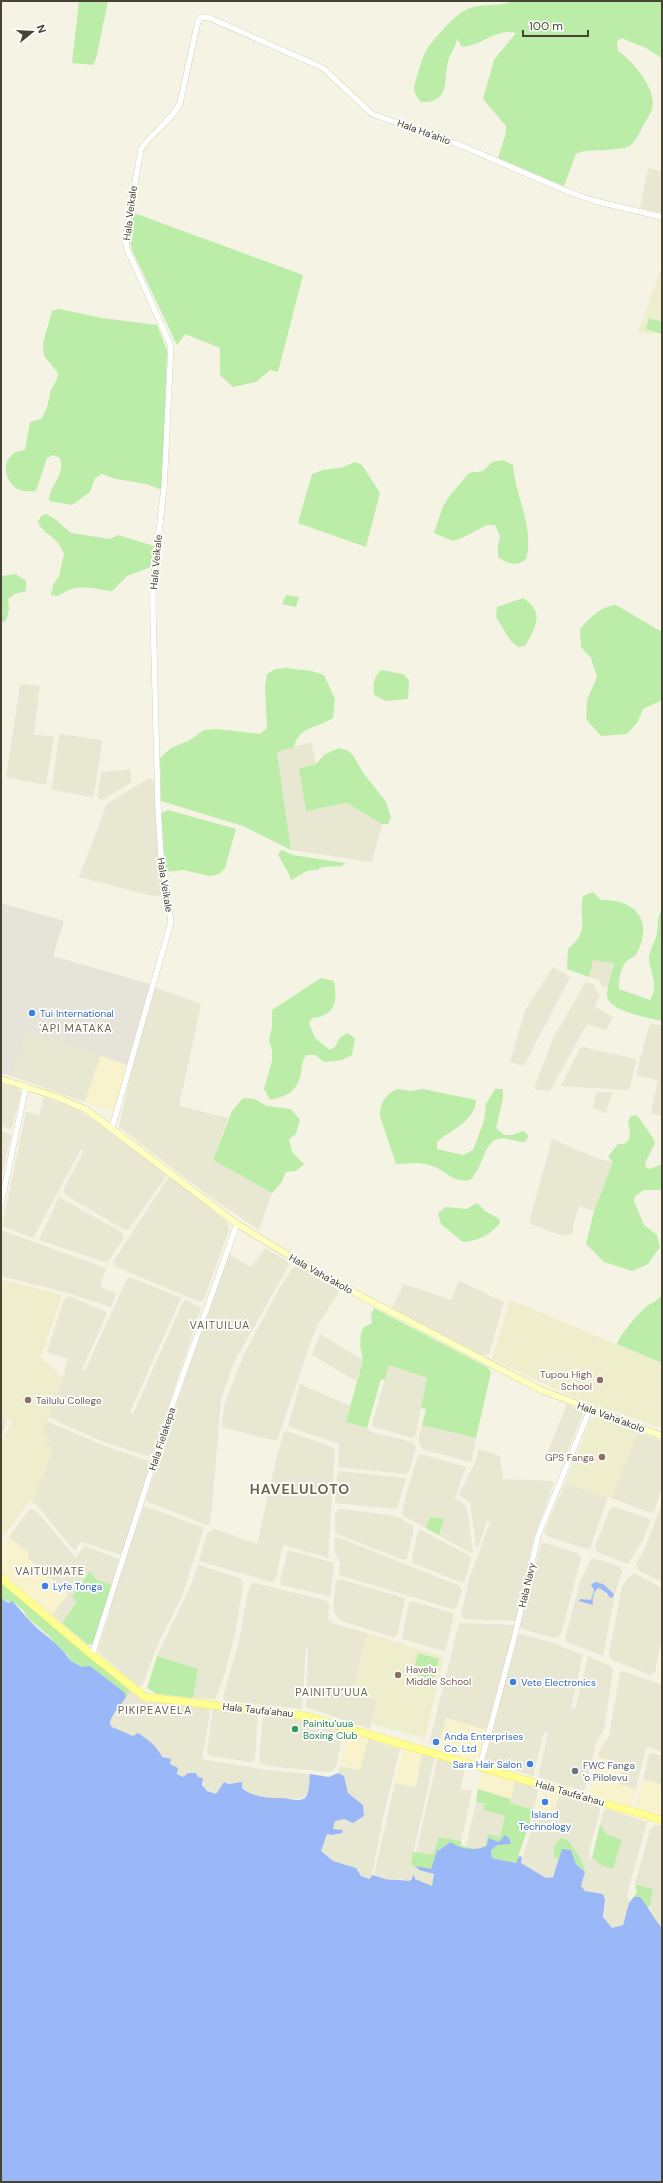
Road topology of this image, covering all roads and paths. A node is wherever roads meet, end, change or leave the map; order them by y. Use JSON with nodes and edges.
{"nodes":[{"id":1,"x":202,"y":17,"type":"joint"},
{"id":2,"x":662,"y":217,"type":"edge"},
{"id":3,"x":1,"y":1078,"type":"edge"},
{"id":4,"x":26,"y":1086,"type":"junction"},
{"id":5,"x":112,"y":1128,"type":"junction"},
{"id":6,"x":1,"y":1204,"type":"edge"},
{"id":7,"x":237,"y":1224,"type":"junction"},
{"id":8,"x":590,"y":1409,"type":"junction"},
{"id":9,"x":662,"y":1436,"type":"edge"},
{"id":10,"x":1,"y":1578,"type":"edge"},
{"id":11,"x":92,"y":1655,"type":"junction"},
{"id":12,"x":480,"y":1766,"type":"junction"},
{"id":13,"x":662,"y":1820,"type":"edge"}],
"edges":[{"from":1,"to":2,"type":"street","name":"Hala Ha'ahio"},
{"from":1,"to":5,"type":"street","name":"Hala Veikale"},
{"from":3,"to":4,"type":"main road","name":"Hala Vaha'akolo"},
{"from":4,"to":5,"type":"main road","name":"Hala Vaha'akolo"},
{"from":4,"to":6,"type":"street"},
{"from":5,"to":7,"type":"main road","name":"Hala Vaha'akolo"},
{"from":7,"to":8,"type":"main road","name":"Hala Vaha'akolo"},
{"from":7,"to":11,"type":"street","name":"Hala Fielakepa"},
{"from":8,"to":9,"type":"main road","name":"Hala Vaha'akolo"},
{"from":8,"to":12,"type":"street","name":"Hala Navy"},
{"from":10,"to":11,"type":"main road","name":"Hala Taufa'ahau"},
{"from":11,"to":12,"type":"main road","name":"Hala Taufa'ahau"},
{"from":12,"to":13,"type":"main road","name":"Hala Taufa'ahau"}]}
